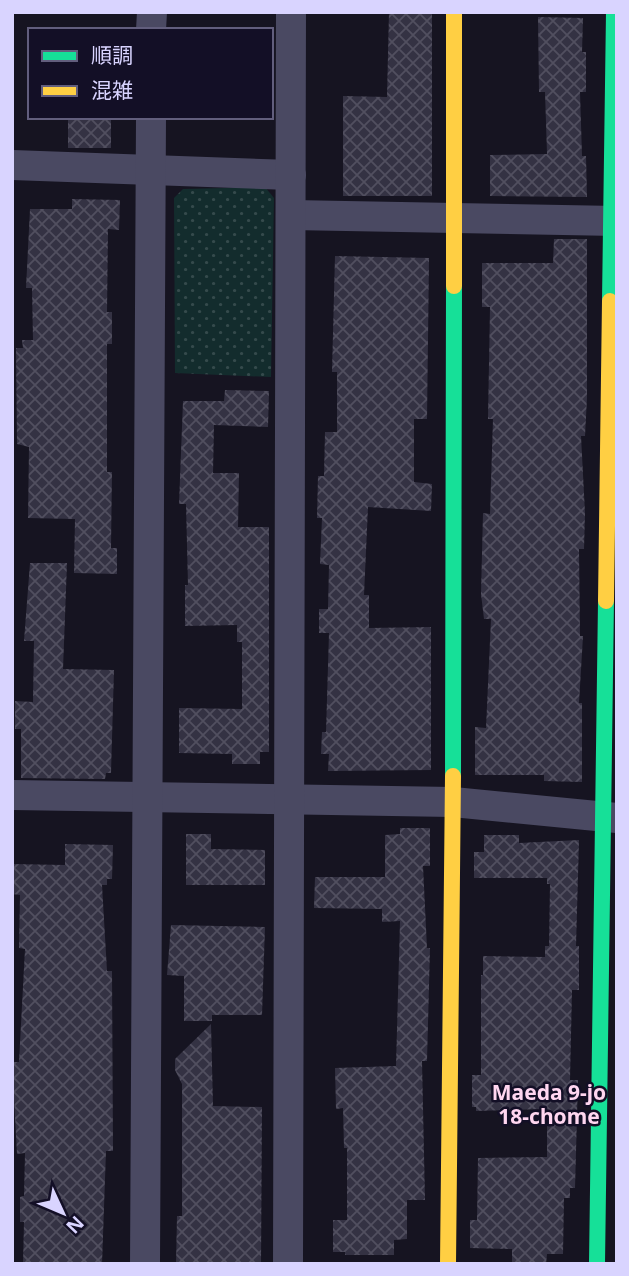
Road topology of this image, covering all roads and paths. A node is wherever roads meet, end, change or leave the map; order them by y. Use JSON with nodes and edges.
{"nodes":[{"id":1,"x":291,"y":12,"type":"edge"},
{"id":2,"x":453,"y":12,"type":"edge"},
{"id":3,"x":614,"y":12,"type":"edge"},
{"id":4,"x":151,"y":119,"type":"edge"},
{"id":5,"x":12,"y":165,"type":"edge"},
{"id":6,"x":150,"y":169,"type":"junction"},
{"id":7,"x":291,"y":175,"type":"junction"},
{"id":8,"x":291,"y":215,"type":"junction"},
{"id":9,"x":453,"y":219,"type":"junction"},
{"id":10,"x":614,"y":221,"type":"edge"},
{"id":11,"x":12,"y":795,"type":"edge"},
{"id":12,"x":145,"y":799,"type":"junction"},
{"id":13,"x":289,"y":801,"type":"junction"},
{"id":14,"x":453,"y":802,"type":"junction"},
{"id":15,"x":610,"y":818,"type":"edge"},
{"id":16,"x":145,"y":1264,"type":"edge"},
{"id":17,"x":288,"y":1264,"type":"edge"},
{"id":18,"x":448,"y":1264,"type":"edge"},
{"id":19,"x":597,"y":1264,"type":"edge"}],
"edges":[{"from":1,"to":7,"type":"street"},
{"from":2,"to":9,"type":"street"},
{"from":3,"to":10,"type":"street"},
{"from":4,"to":6,"type":"street"},
{"from":5,"to":6,"type":"street"},
{"from":6,"to":7,"type":"street"},
{"from":6,"to":12,"type":"street"},
{"from":7,"to":8,"type":"street"},
{"from":8,"to":9,"type":"street"},
{"from":8,"to":13,"type":"street"},
{"from":9,"to":10,"type":"street"},
{"from":9,"to":14,"type":"street"},
{"from":10,"to":15,"type":"street"},
{"from":11,"to":12,"type":"street"},
{"from":12,"to":13,"type":"street"},
{"from":12,"to":16,"type":"street"},
{"from":13,"to":14,"type":"street"},
{"from":13,"to":17,"type":"street"},
{"from":14,"to":15,"type":"street"},
{"from":14,"to":18,"type":"street"},
{"from":15,"to":19,"type":"street"}]}
